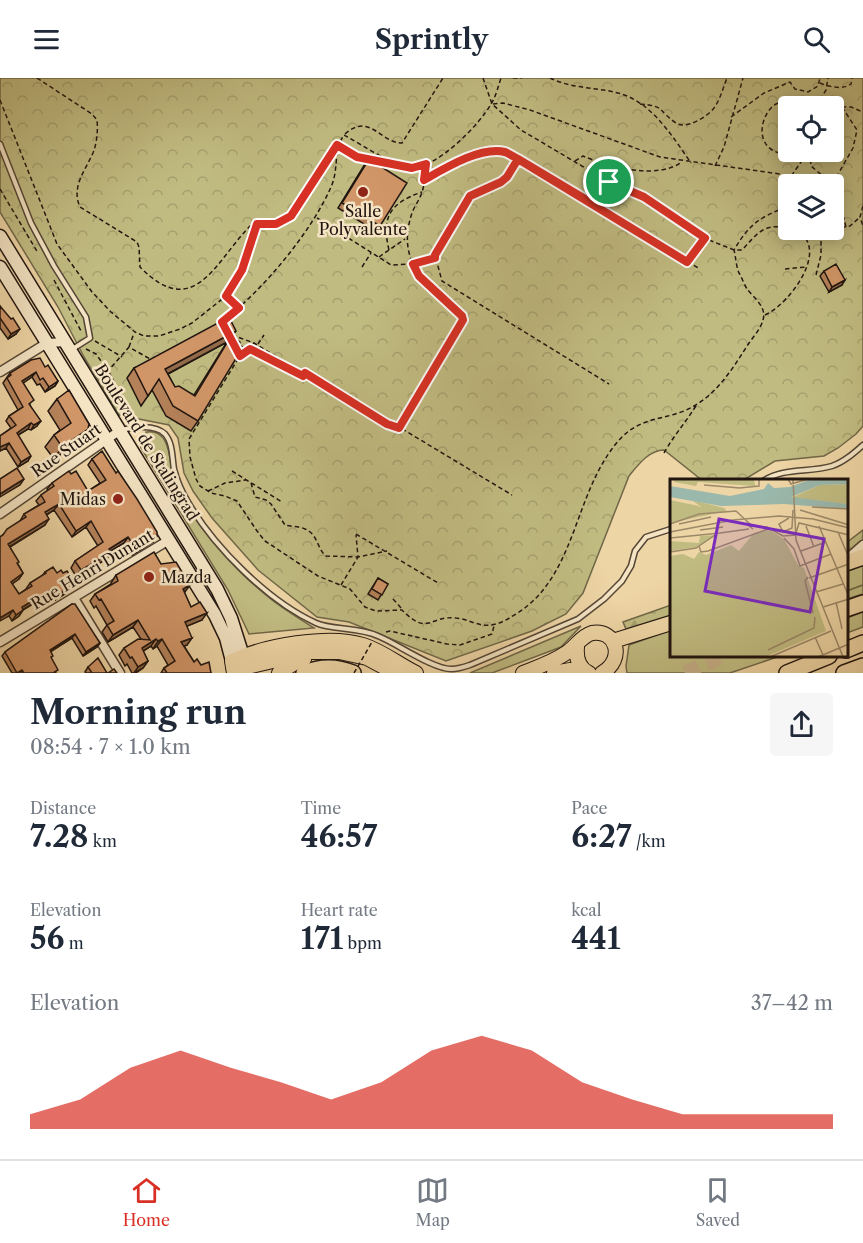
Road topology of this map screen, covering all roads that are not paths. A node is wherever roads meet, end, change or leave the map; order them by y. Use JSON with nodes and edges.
{"nodes":[{"id":1,"x":0,"y":144,"type":"edge"},
{"id":2,"x":0,"y":236,"type":"edge"},
{"id":3,"x":0,"y":267,"type":"edge"},
{"id":4,"x":47,"y":343,"type":"junction"},
{"id":5,"x":68,"y":346,"type":"junction"},
{"id":6,"x":0,"y":372,"type":"edge"},
{"id":7,"x":119,"y":431,"type":"junction"},
{"id":8,"x":106,"y":439,"type":"junction"},
{"id":9,"x":863,"y":445,"type":"edge"},
{"id":10,"x":767,"y":479,"type":"edge"},
{"id":11,"x":0,"y":514,"type":"edge"},
{"id":12,"x":670,"y":529,"type":"edge"},
{"id":13,"x":169,"y":540,"type":"junction"},
{"id":14,"x":863,"y":545,"type":"edge"},
{"id":15,"x":863,"y":557,"type":"edge"},
{"id":16,"x":848,"y":559,"type":"edge"},
{"id":17,"x":848,"y":561,"type":"edge"},
{"id":18,"x":74,"y":598,"type":"junction"},
{"id":19,"x":863,"y":603,"type":"edge"},
{"id":20,"x":848,"y":608,"type":"edge"},
{"id":21,"x":670,"y":623,"type":"edge"},
{"id":22,"x":613,"y":641,"type":"junction"},
{"id":23,"x":0,"y":642,"type":"edge"},
{"id":24,"x":863,"y":644,"type":"edge"},
{"id":25,"x":577,"y":647,"type":"junction"},
{"id":26,"x":848,"y":649,"type":"edge"},
{"id":27,"x":320,"y":653,"type":"junction"},
{"id":28,"x":826,"y":658,"type":"edge"},
{"id":29,"x":239,"y":666,"type":"edge"},
{"id":30,"x":863,"y":666,"type":"edge"},
{"id":31,"x":585,"y":670,"type":"edge"},
{"id":32,"x":120,"y":673,"type":"edge"},
{"id":33,"x":279,"y":673,"type":"edge"},
{"id":34,"x":304,"y":673,"type":"edge"},
{"id":35,"x":354,"y":673,"type":"edge"},
{"id":36,"x":395,"y":673,"type":"edge"},
{"id":37,"x":416,"y":673,"type":"edge"},
{"id":38,"x":523,"y":673,"type":"edge"},
{"id":39,"x":554,"y":673,"type":"edge"},
{"id":40,"x":602,"y":673,"type":"edge"},
{"id":41,"x":786,"y":673,"type":"edge"},
{"id":42,"x":844,"y":673,"type":"edge"}],
"edges":[{"from":1,"to":5,"type":"lane"},
{"from":2,"to":5,"type":"main road","name":"Boulevard de Stalingrad"},
{"from":3,"to":4,"type":"main road","name":"Boulevard de Stalingrad"},
{"from":4,"to":5,"type":"street"},
{"from":4,"to":6,"type":"street"},
{"from":4,"to":8,"type":"main road","name":"Boulevard de Stalingrad"},
{"from":5,"to":7,"type":"main road","name":"Boulevard de Stalingrad"},
{"from":7,"to":8,"type":"street","name":"Rue Stuart"},
{"from":7,"to":12,"type":"lane"},
{"from":7,"to":29,"type":"main road","name":"Boulevard de Stalingrad"},
{"from":8,"to":11,"type":"street","name":"Rue Stuart"},
{"from":8,"to":13,"type":"main road","name":"Boulevard de Stalingrad"},
{"from":9,"to":10,"type":"lane"},
{"from":13,"to":18,"type":"street","name":"Rue Henri Dunant"},
{"from":13,"to":29,"type":"main road","name":"Boulevard de Stalingrad"},
{"from":14,"to":16,"type":"street"},
{"from":15,"to":17,"type":"highway"},
{"from":18,"to":23,"type":"street","name":"Rue Henri Dunant"},
{"from":18,"to":32,"type":"street"},
{"from":19,"to":20,"type":"highway"},
{"from":21,"to":22,"type":"main road"},
{"from":22,"to":25,"type":"main road"},
{"from":22,"to":40,"type":"main road"},
{"from":24,"to":26,"type":"highway"},
{"from":25,"to":31,"type":"main road"},
{"from":25,"to":38,"type":"main road"},
{"from":27,"to":29,"type":"main road"},
{"from":27,"to":33,"type":"main road"},
{"from":27,"to":36,"type":"main road"},
{"from":28,"to":41,"type":"highway"},
{"from":29,"to":37,"type":"main road"},
{"from":30,"to":42,"type":"highway"},
{"from":31,"to":39,"type":"main road"},
{"from":34,"to":35,"type":"highway"}]}
